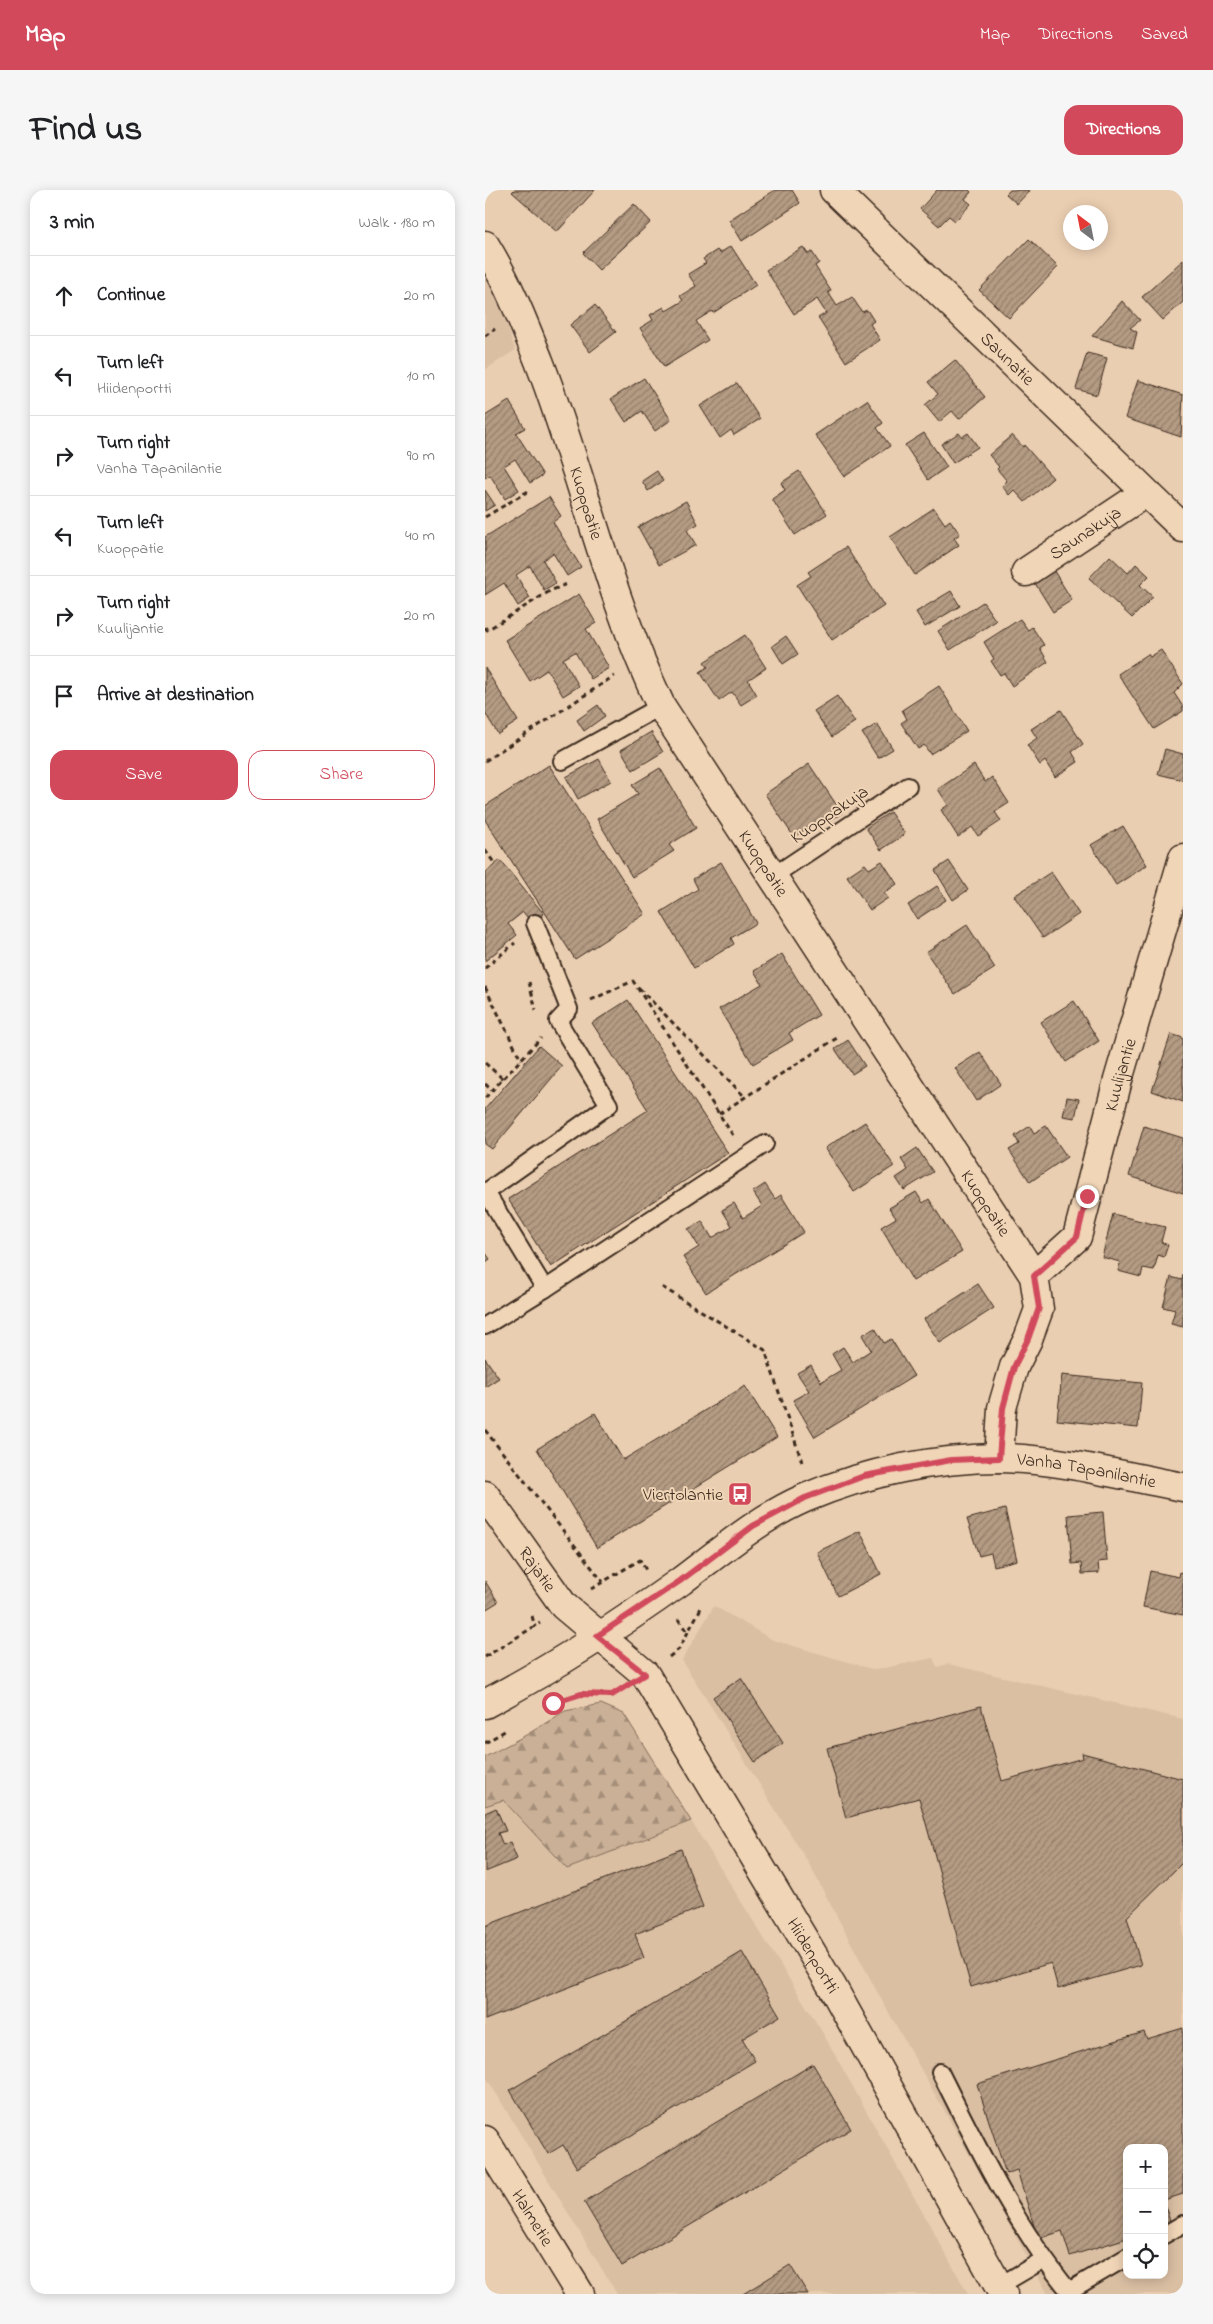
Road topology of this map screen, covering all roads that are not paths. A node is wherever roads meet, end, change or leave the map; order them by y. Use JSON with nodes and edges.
{"nodes":[{"id":1,"x":834,"y":190,"type":"edge"},
{"id":2,"x":485,"y":245,"type":"edge"},
{"id":3,"x":1145,"y":493,"type":"junction"},
{"id":4,"x":1183,"y":528,"type":"edge"},
{"id":5,"x":1026,"y":572,"type":"dead end"},
{"id":6,"x":661,"y":706,"type":"junction"},
{"id":7,"x":561,"y":761,"type":"dead end"},
{"id":8,"x":908,"y":786,"type":"dead end"},
{"id":9,"x":1183,"y":858,"type":"edge"},
{"id":10,"x":773,"y":876,"type":"junction"},
{"id":11,"x":535,"y":922,"type":"dead end"},
{"id":12,"x":765,"y":1144,"type":"dead end"},
{"id":13,"x":485,"y":1191,"type":"edge"},
{"id":14,"x":1034,"y":1276,"type":"junction"},
{"id":15,"x":545,"y":1289,"type":"junction"},
{"id":16,"x":485,"y":1326,"type":"edge"},
{"id":17,"x":999,"y":1458,"type":"junction"},
{"id":18,"x":1183,"y":1487,"type":"edge"},
{"id":19,"x":485,"y":1495,"type":"edge"},
{"id":20,"x":597,"y":1636,"type":"junction"},
{"id":21,"x":485,"y":1704,"type":"edge"},
{"id":22,"x":940,"y":2072,"type":"dead end"},
{"id":23,"x":485,"y":2140,"type":"edge"},
{"id":24,"x":1183,"y":2224,"type":"edge"},
{"id":25,"x":1166,"y":2234,"type":"edge"},
{"id":26,"x":1123,"y":2259,"type":"edge"},
{"id":27,"x":1043,"y":2260,"type":"junction"},
{"id":28,"x":1001,"y":2290,"type":"edge"},
{"id":29,"x":580,"y":2294,"type":"edge"}],
"edges":[{"from":1,"to":3,"type":"street","name":"Saunatie"},
{"from":2,"to":6,"type":"street","name":"Kuoppatie"},
{"from":3,"to":4,"type":"street","name":"Saunatie"},
{"from":3,"to":5,"type":"street","name":"Saunakuja"},
{"from":6,"to":7,"type":"lane"},
{"from":6,"to":10,"type":"street","name":"Kuoppatie"},
{"from":8,"to":10,"type":"lane","name":"Kuoppakuja"},
{"from":9,"to":14,"type":"street","name":"Kuulijantie"},
{"from":10,"to":14,"type":"street","name":"Kuoppatie"},
{"from":11,"to":13,"type":"lane"},
{"from":12,"to":15,"type":"lane"},
{"from":13,"to":15,"type":"lane"},
{"from":14,"to":17,"type":"street","name":"Kuoppatie"},
{"from":15,"to":16,"type":"lane"},
{"from":17,"to":18,"type":"street","name":"Vanha Tapanilantie"},
{"from":17,"to":20,"type":"street","name":"Vanha Tapanilantie"},
{"from":19,"to":20,"type":"street","name":"Rajatie"},
{"from":20,"to":21,"type":"street","name":"Vanha Tapanilantie"},
{"from":20,"to":28,"type":"street","name":"Hiidenportti"},
{"from":22,"to":27,"type":"lane"},
{"from":23,"to":29,"type":"street","name":"Halmetie"},
{"from":24,"to":25,"type":"lane"},
{"from":26,"to":27,"type":"lane"},
{"from":27,"to":28,"type":"lane"}]}
